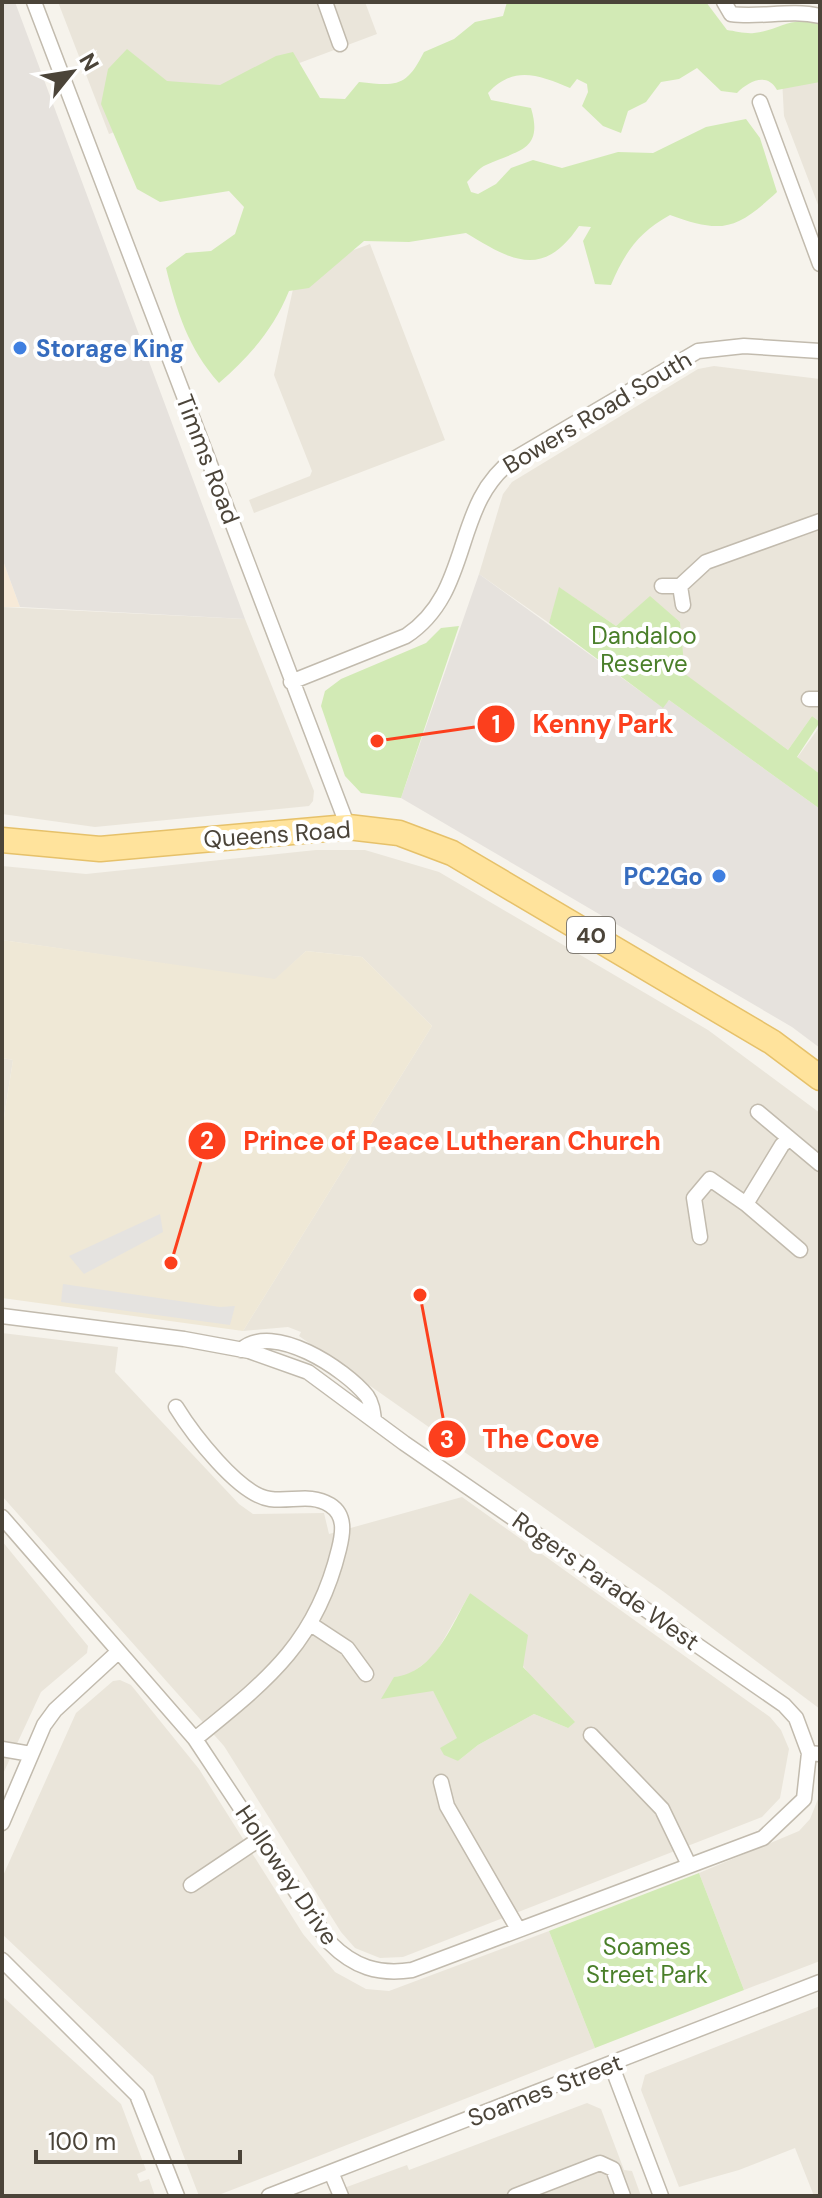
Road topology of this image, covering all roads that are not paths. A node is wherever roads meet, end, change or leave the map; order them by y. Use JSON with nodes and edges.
{"nodes":[{"id":1,"x":34,"y":2,"type":"edge"},
{"id":2,"x":325,"y":2,"type":"edge"},
{"id":3,"x":724,"y":2,"type":"edge"},
{"id":4,"x":820,"y":16,"type":"edge"},
{"id":5,"x":340,"y":44,"type":"dead end"},
{"id":6,"x":760,"y":102,"type":"dead end"},
{"id":7,"x":820,"y":264,"type":"edge"},
{"id":8,"x":820,"y":351,"type":"edge"},
{"id":9,"x":820,"y":521,"type":"edge"},
{"id":10,"x":662,"y":586,"type":"dead end"},
{"id":11,"x":680,"y":586,"type":"junction"},
{"id":12,"x":683,"y":605,"type":"dead end"},
{"id":13,"x":291,"y":682,"type":"junction"},
{"id":14,"x":348,"y":827,"type":"junction"},
{"id":15,"x":2,"y":840,"type":"edge"},
{"id":16,"x":820,"y":1078,"type":"edge"},
{"id":17,"x":758,"y":1112,"type":"dead end"},
{"id":18,"x":789,"y":1139,"type":"junction"},
{"id":19,"x":820,"y":1164,"type":"edge"},
{"id":20,"x":746,"y":1204,"type":"junction"},
{"id":21,"x":700,"y":1237,"type":"dead end"},
{"id":22,"x":800,"y":1250,"type":"dead end"},
{"id":23,"x":2,"y":1316,"type":"edge"},
{"id":24,"x":176,"y":1407,"type":"dead end"},
{"id":25,"x":4,"y":1524,"type":"edge"},
{"id":26,"x":312,"y":1625,"type":"junction"},
{"id":27,"x":118,"y":1652,"type":"junction"},
{"id":28,"x":366,"y":1674,"type":"dead end"},
{"id":29,"x":591,"y":1735,"type":"dead end"},
{"id":30,"x":195,"y":1739,"type":"junction"},
{"id":31,"x":2,"y":1749,"type":"edge"},
{"id":32,"x":815,"y":1753,"type":"edge"},
{"id":33,"x":31,"y":1754,"type":"junction"},
{"id":34,"x":441,"y":1782,"type":"dead end"},
{"id":35,"x":2,"y":1823,"type":"edge"},
{"id":36,"x":261,"y":1838,"type":"junction"},
{"id":37,"x":689,"y":1865,"type":"junction"},
{"id":38,"x":191,"y":1885,"type":"dead end"},
{"id":39,"x":518,"y":1929,"type":"junction"},
{"id":40,"x":2,"y":1960,"type":"edge"},
{"id":41,"x":820,"y":1982,"type":"edge"},
{"id":42,"x":611,"y":2064,"type":"junction"},
{"id":43,"x":331,"y":2172,"type":"junction"},
{"id":44,"x":177,"y":2196,"type":"edge"},
{"id":45,"x":269,"y":2196,"type":"edge"},
{"id":46,"x":341,"y":2196,"type":"edge"},
{"id":47,"x":515,"y":2196,"type":"edge"},
{"id":48,"x":623,"y":2196,"type":"edge"},
{"id":49,"x":661,"y":2196,"type":"edge"}],
"edges":[{"from":1,"to":13,"type":"street","name":"Timms Road"},
{"from":2,"to":5,"type":"street"},
{"from":3,"to":4,"type":"street"},
{"from":6,"to":7,"type":"street"},
{"from":8,"to":13,"type":"street","name":"Bowers Road South"},
{"from":9,"to":11,"type":"street"},
{"from":10,"to":11,"type":"street"},
{"from":11,"to":12,"type":"street"},
{"from":13,"to":14,"type":"street","name":"Timms Road"},
{"from":14,"to":15,"type":"main road","name":"Queens Road","number":"40"},
{"from":14,"to":16,"type":"main road","name":"Queens Road","number":"40"},
{"from":17,"to":18,"type":"street"},
{"from":18,"to":19,"type":"street"},
{"from":18,"to":20,"type":"street"},
{"from":20,"to":21,"type":"street"},
{"from":20,"to":22,"type":"street"},
{"from":23,"to":32,"type":"street","name":"Rogers Parade West"},
{"from":24,"to":26,"type":"street"},
{"from":25,"to":27,"type":"street","name":"Holloway Drive"},
{"from":26,"to":28,"type":"street"},
{"from":26,"to":30,"type":"street"},
{"from":27,"to":30,"type":"street","name":"Holloway Drive"},
{"from":27,"to":33,"type":"street"},
{"from":29,"to":37,"type":"street"},
{"from":30,"to":36,"type":"street","name":"Holloway Drive"},
{"from":31,"to":33,"type":"street"},
{"from":32,"to":37,"type":"street","name":"Holloway Drive"},
{"from":33,"to":35,"type":"street"},
{"from":34,"to":39,"type":"street"},
{"from":36,"to":38,"type":"street"},
{"from":36,"to":39,"type":"street","name":"Holloway Drive"},
{"from":37,"to":39,"type":"street","name":"Holloway Drive"},
{"from":40,"to":44,"type":"street"},
{"from":41,"to":42,"type":"street","name":"Soames Street"},
{"from":42,"to":43,"type":"street","name":"Soames Street"},
{"from":42,"to":49,"type":"street"},
{"from":43,"to":45,"type":"street","name":"Soames Street"},
{"from":43,"to":46,"type":"street"},
{"from":47,"to":48,"type":"street"}]}
